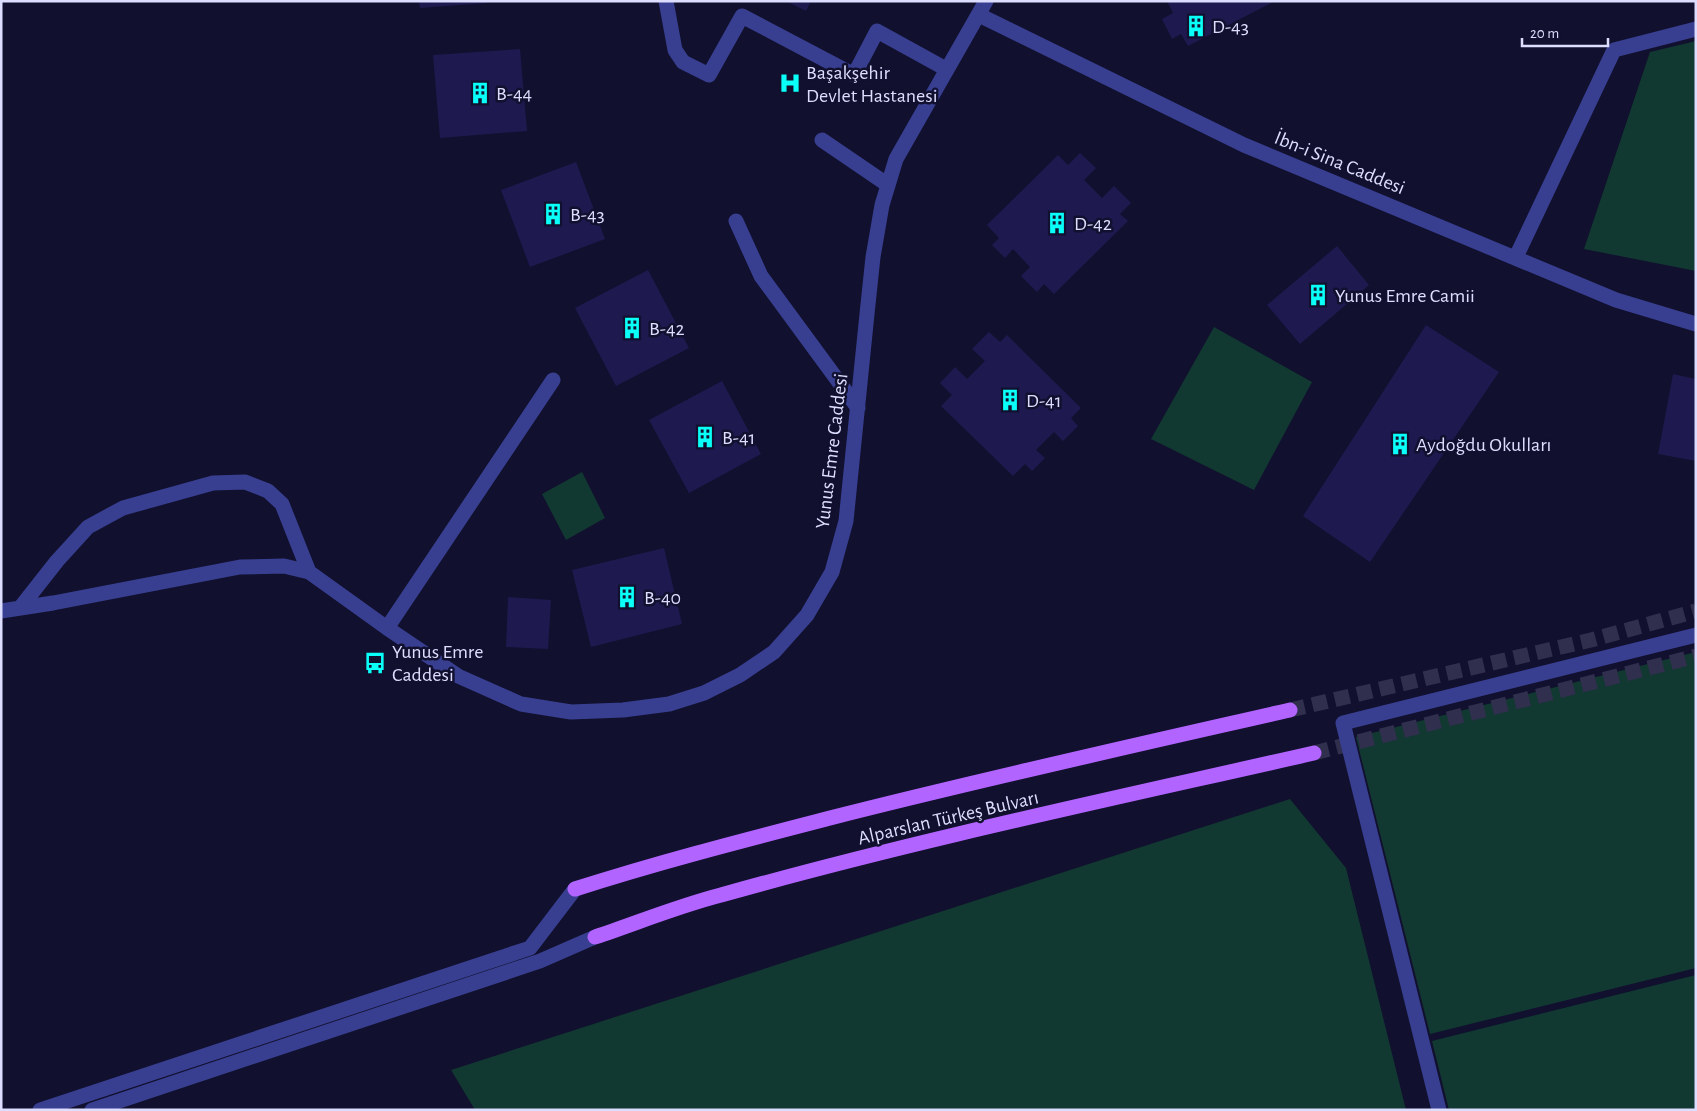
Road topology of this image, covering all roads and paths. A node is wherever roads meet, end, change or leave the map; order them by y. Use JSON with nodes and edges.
{"nodes":[{"id":1,"x":666,"y":1,"type":"edge"},
{"id":2,"x":986,"y":1,"type":"edge"},
{"id":3,"x":979,"y":15,"type":"junction"},
{"id":4,"x":1696,"y":29,"type":"edge"},
{"id":5,"x":946,"y":69,"type":"junction"},
{"id":6,"x":822,"y":140,"type":"dead end"},
{"id":7,"x":888,"y":185,"type":"junction"},
{"id":8,"x":736,"y":221,"type":"dead end"},
{"id":9,"x":1516,"y":257,"type":"junction"},
{"id":10,"x":1696,"y":324,"type":"edge"},
{"id":11,"x":553,"y":380,"type":"dead end"},
{"id":12,"x":858,"y":408,"type":"junction"},
{"id":13,"x":309,"y":572,"type":"junction"},
{"id":14,"x":20,"y":608,"type":"junction"},
{"id":15,"x":1,"y":611,"type":"edge"},
{"id":16,"x":387,"y":628,"type":"junction"},
{"id":17,"x":1696,"y":636,"type":"edge"},
{"id":18,"x":1290,"y":710,"type":"tunnel mouth"},
{"id":19,"x":1314,"y":753,"type":"tunnel mouth"},
{"id":20,"x":575,"y":890,"type":"joint"},
{"id":21,"x":595,"y":937,"type":"joint"},
{"id":22,"x":40,"y":1110,"type":"edge"},
{"id":23,"x":92,"y":1110,"type":"edge"},
{"id":24,"x":1439,"y":1110,"type":"edge"}],
"edges":[{"from":1,"to":5,"type":"street"},
{"from":2,"to":3,"type":"street","name":"Yunus Emre Caddesi"},
{"from":3,"to":5,"type":"street","name":"Yunus Emre Caddesi"},
{"from":3,"to":9,"type":"street","name":"İbn-i Sina Caddesi"},
{"from":4,"to":9,"type":"street"},
{"from":5,"to":7,"type":"street","name":"Yunus Emre Caddesi"},
{"from":6,"to":7,"type":"street"},
{"from":7,"to":12,"type":"street","name":"Yunus Emre Caddesi"},
{"from":8,"to":12,"type":"street"},
{"from":9,"to":10,"type":"street","name":"İbn-i Sina Caddesi"},
{"from":11,"to":16,"type":"street"},
{"from":12,"to":16,"type":"street","name":"Yunus Emre Caddesi"},
{"from":13,"to":14,"type":"street","name":"Yunus Emre Caddesi"},
{"from":13,"to":14,"type":"street"},
{"from":13,"to":16,"type":"street","name":"Yunus Emre Caddesi"},
{"from":14,"to":15,"type":"street","name":"Yunus Emre Caddesi"},
{"from":17,"to":24,"type":"street"},
{"from":18,"to":20,"type":"main road","name":"Alparslan Türkeş Bulvarı"},
{"from":19,"to":21,"type":"main road","name":"Alparslan Türkeş Bulvarı"},
{"from":20,"to":22,"type":"street"},
{"from":21,"to":23,"type":"street"}]}
